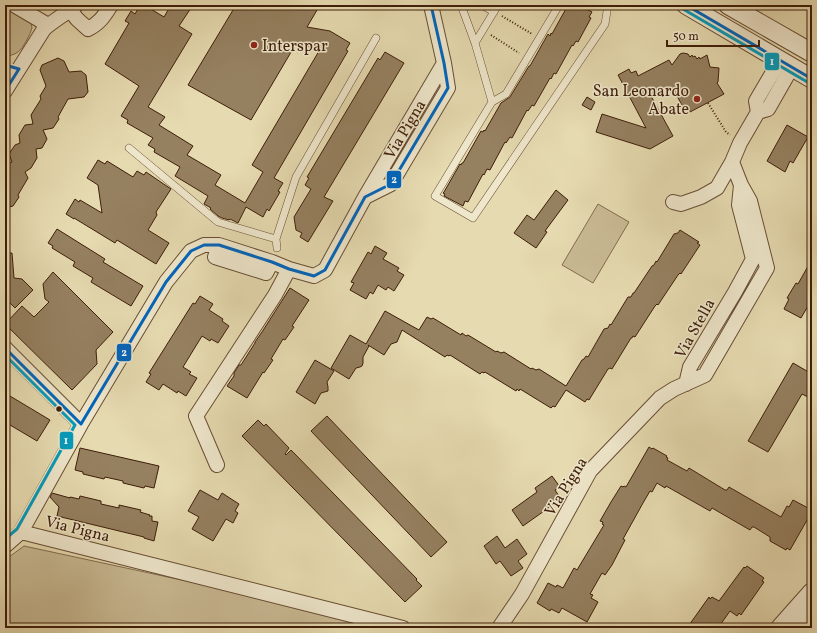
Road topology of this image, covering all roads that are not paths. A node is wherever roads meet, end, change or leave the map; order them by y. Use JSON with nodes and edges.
{"nodes":[{"id":1,"x":14,"y":5,"type":"edge"},
{"id":2,"x":110,"y":5,"type":"edge"},
{"id":3,"x":431,"y":5,"type":"edge"},
{"id":4,"x":461,"y":5,"type":"edge"},
{"id":5,"x":482,"y":5,"type":"edge"},
{"id":6,"x":554,"y":5,"type":"edge"},
{"id":7,"x":608,"y":5,"type":"edge"},
{"id":8,"x":686,"y":5,"type":"edge"},
{"id":9,"x":728,"y":5,"type":"edge"},
{"id":10,"x":73,"y":8,"type":"edge"},
{"id":11,"x":496,"y":8,"type":"edge"},
{"id":12,"x":48,"y":25,"type":"junction"},
{"id":13,"x":376,"y":38,"type":"dead end"},
{"id":14,"x":765,"y":38,"type":"junction"},
{"id":15,"x":475,"y":43,"type":"junction"},
{"id":16,"x":794,"y":53,"type":"edge"},
{"id":17,"x":12,"y":67,"type":"edge"},
{"id":18,"x":812,"y":78,"type":"edge"},
{"id":19,"x":5,"y":91,"type":"edge"},
{"id":20,"x":492,"y":102,"type":"junction"},
{"id":21,"x":129,"y":148,"type":"dead end"},
{"id":22,"x":732,"y":162,"type":"junction"},
{"id":23,"x":673,"y":202,"type":"dead end"},
{"id":24,"x":276,"y":240,"type":"junction"},
{"id":25,"x":277,"y":248,"type":"dead end"},
{"id":26,"x":289,"y":269,"type":"junction"},
{"id":27,"x":5,"y":348,"type":"edge"},
{"id":28,"x":686,"y":384,"type":"joint"},
{"id":29,"x":81,"y":424,"type":"junction"},
{"id":30,"x":218,"y":465,"type":"dead end"},
{"id":31,"x":21,"y":532,"type":"junction"},
{"id":32,"x":5,"y":546,"type":"edge"},
{"id":33,"x":812,"y":592,"type":"edge"},
{"id":34,"x":812,"y":618,"type":"edge"},
{"id":35,"x":403,"y":628,"type":"edge"},
{"id":36,"x":499,"y":628,"type":"edge"},
{"id":37,"x":780,"y":628,"type":"edge"},
{"id":38,"x":804,"y":628,"type":"edge"}],
"edges":[{"from":1,"to":12,"type":"street"},
{"from":2,"to":10,"type":"street"},
{"from":3,"to":26,"type":"street","name":"Via Pigna"},
{"from":4,"to":15,"type":"lane"},
{"from":5,"to":11,"type":"lane"},
{"from":6,"to":20,"type":"lane"},
{"from":7,"to":20,"type":"lane"},
{"from":8,"to":14,"type":"street"},
{"from":9,"to":14,"type":"street"},
{"from":10,"to":12,"type":"street"},
{"from":11,"to":15,"type":"lane"},
{"from":12,"to":17,"type":"street"},
{"from":13,"to":24,"type":"lane"},
{"from":14,"to":16,"type":"street"},
{"from":15,"to":20,"type":"lane"},
{"from":16,"to":18,"type":"street"},
{"from":16,"to":22,"type":"street"},
{"from":17,"to":19,"type":"street"},
{"from":21,"to":24,"type":"lane"},
{"from":22,"to":23,"type":"street"},
{"from":22,"to":28,"type":"street","name":"Via Stella"},
{"from":24,"to":25,"type":"lane"},
{"from":26,"to":29,"type":"street","name":"Via Pigna"},
{"from":26,"to":30,"type":"street"},
{"from":27,"to":29,"type":"street"},
{"from":28,"to":36,"type":"street","name":"Via Pigna"},
{"from":29,"to":31,"type":"street","name":"Via Pigna"},
{"from":31,"to":32,"type":"street"},
{"from":31,"to":35,"type":"street","name":"Via Pigna"},
{"from":33,"to":37,"type":"street"},
{"from":34,"to":38,"type":"street"}]}
